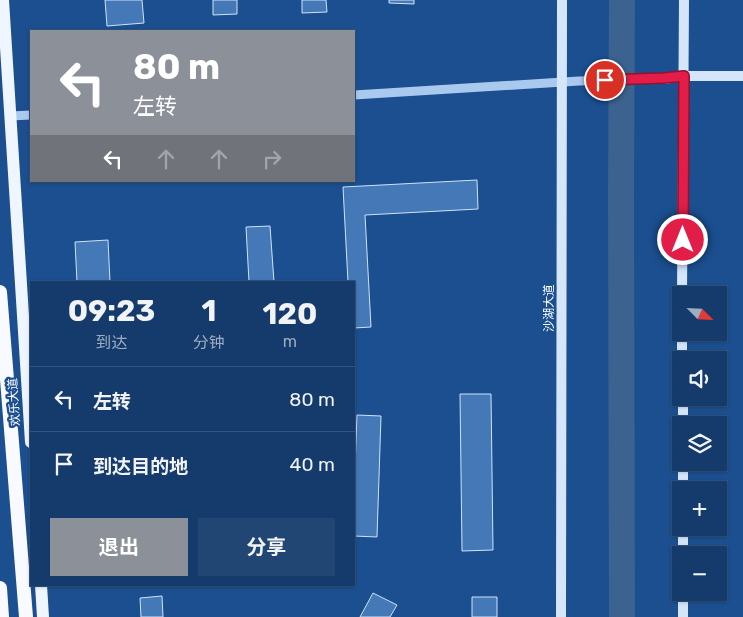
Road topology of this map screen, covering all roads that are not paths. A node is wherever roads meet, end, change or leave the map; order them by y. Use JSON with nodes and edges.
{"nodes":[{"id":1,"x":3,"y":0,"type":"edge"},
{"id":2,"x":562,"y":0,"type":"edge"},
{"id":3,"x":684,"y":0,"type":"edge"},
{"id":4,"x":684,"y":76,"type":"junction"},
{"id":5,"x":743,"y":76,"type":"edge"},
{"id":6,"x":664,"y":78,"type":"joint"},
{"id":7,"x":562,"y":82,"type":"junction"},
{"id":8,"x":355,"y":95,"type":"edge"},
{"id":9,"x":30,"y":115,"type":"edge"},
{"id":10,"x":5,"y":117,"type":"edge"},
{"id":11,"x":682,"y":286,"type":"edge"},
{"id":12,"x":0,"y":292,"type":"edge"},
{"id":13,"x":30,"y":430,"type":"edge"},
{"id":14,"x":40,"y":586,"type":"edge"},
{"id":15,"x":0,"y":588,"type":"edge"},
{"id":16,"x":683,"y":601,"type":"edge"},
{"id":17,"x":2,"y":617,"type":"edge"},
{"id":18,"x":26,"y":617,"type":"edge"},
{"id":19,"x":43,"y":617,"type":"edge"},
{"id":20,"x":560,"y":617,"type":"edge"},
{"id":21,"x":683,"y":617,"type":"edge"}],
"edges":[{"from":1,"to":10,"type":"main road","name":"欢乐大道"},
{"from":2,"to":7,"type":"main road","name":"沙湖大道"},
{"from":3,"to":4,"type":"main road"},
{"from":4,"to":5,"type":"main road"},
{"from":4,"to":6,"type":"main road"},
{"from":4,"to":11,"type":"main road"},
{"from":6,"to":7,"type":"street"},
{"from":7,"to":8,"type":"street"},
{"from":7,"to":20,"type":"main road","name":"沙湖大道"},
{"from":9,"to":10,"type":"street"},
{"from":10,"to":13,"type":"main road","name":"欢乐大道"},
{"from":12,"to":18,"type":"highway","name":"欢乐大道"},
{"from":14,"to":19,"type":"main road"},
{"from":15,"to":17,"type":"highway"},
{"from":16,"to":21,"type":"main road"}]}
